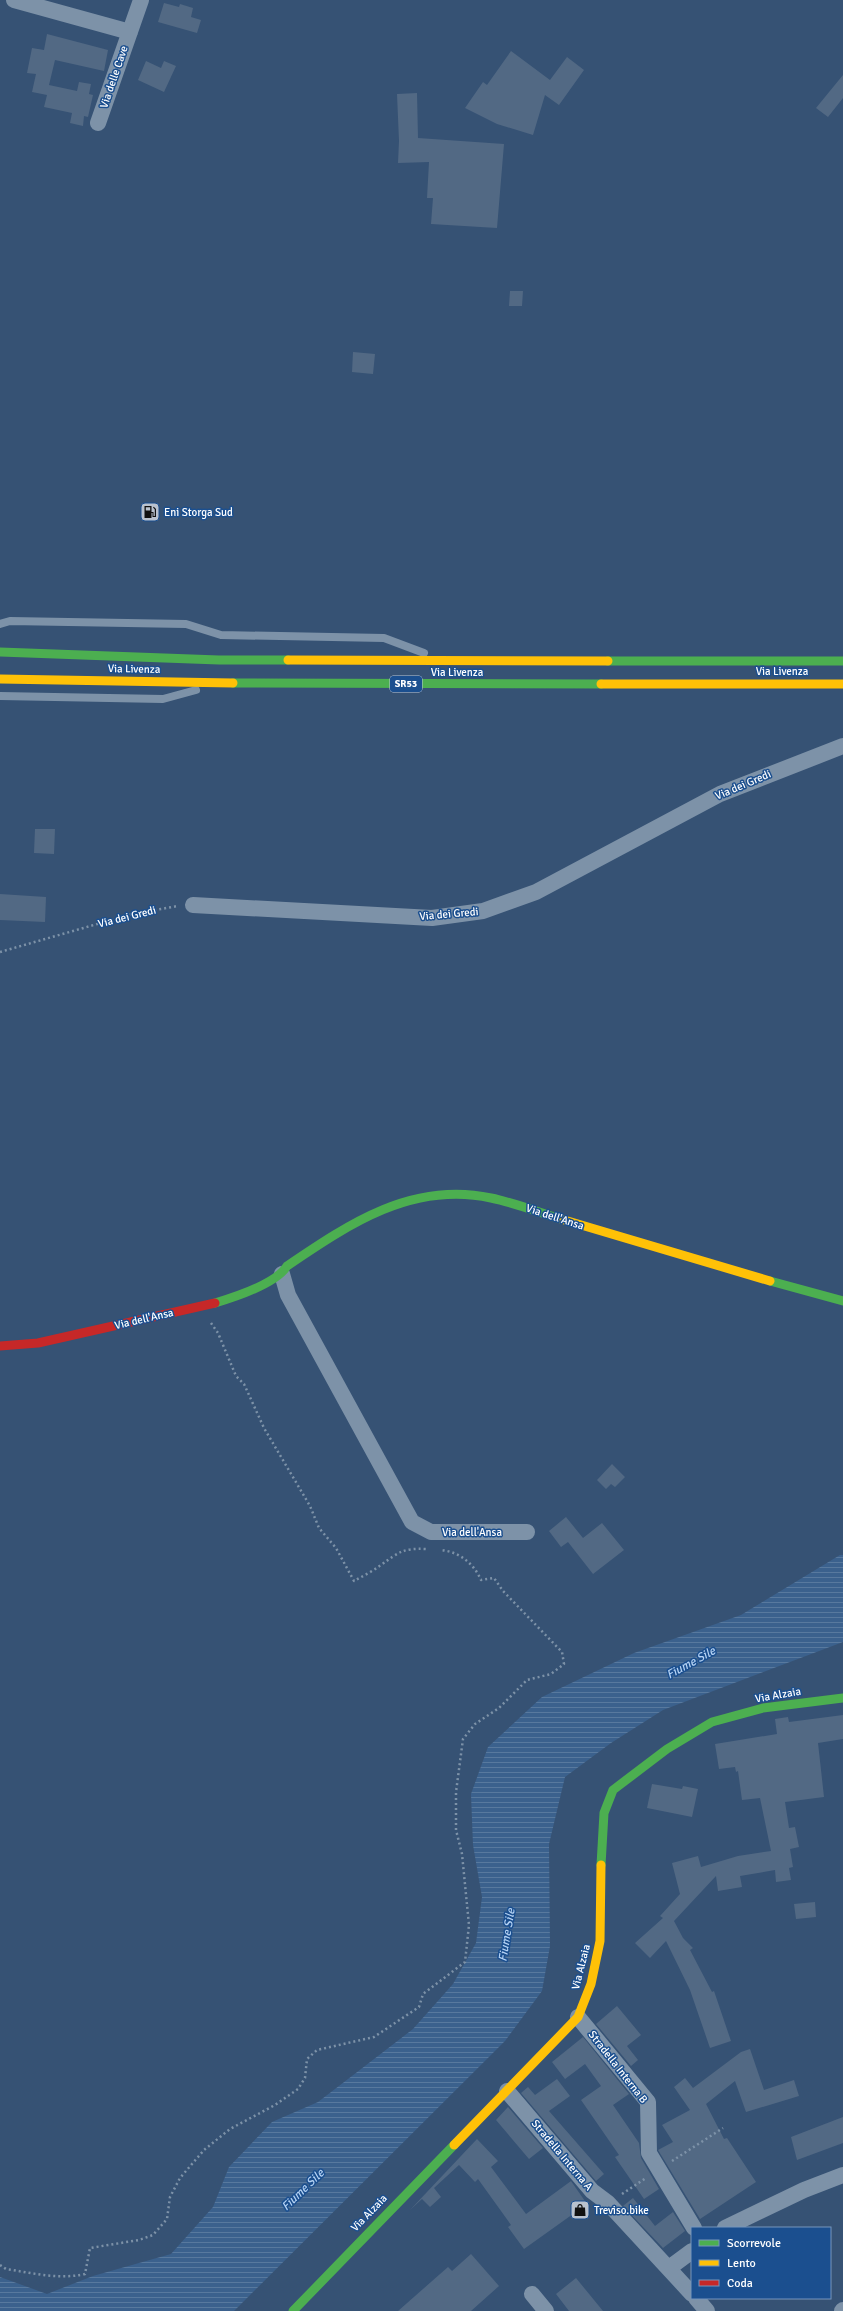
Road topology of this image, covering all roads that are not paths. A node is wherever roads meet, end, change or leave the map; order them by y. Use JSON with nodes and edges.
{"nodes":[{"id":1,"x":14,"y":0,"type":"edge"},
{"id":2,"x":141,"y":0,"type":"edge"},
{"id":3,"x":130,"y":32,"type":"junction"},
{"id":4,"x":98,"y":123,"type":"dead end"},
{"id":5,"x":0,"y":624,"type":"edge"},
{"id":6,"x":0,"y":652,"type":"edge"},
{"id":7,"x":442,"y":659,"type":"junction"},
{"id":8,"x":843,"y":661,"type":"edge"},
{"id":9,"x":0,"y":679,"type":"edge"},
{"id":10,"x":226,"y":683,"type":"junction"},
{"id":11,"x":843,"y":684,"type":"edge"},
{"id":12,"x":0,"y":696,"type":"edge"},
{"id":13,"x":843,"y":746,"type":"edge"},
{"id":14,"x":193,"y":905,"type":"road end"},
{"id":15,"x":282,"y":1274,"type":"junction"},
{"id":16,"x":843,"y":1301,"type":"edge"},
{"id":17,"x":0,"y":1346,"type":"edge"},
{"id":18,"x":527,"y":1532,"type":"dead end"},
{"id":19,"x":843,"y":1698,"type":"edge"},
{"id":20,"x":578,"y":2017,"type":"junction"},
{"id":21,"x":507,"y":2091,"type":"junction"},
{"id":22,"x":843,"y":2175,"type":"edge"},
{"id":23,"x":693,"y":2227,"type":"edge"},
{"id":24,"x":727,"y":2227,"type":"edge"},
{"id":25,"x":691,"y":2252,"type":"edge"},
{"id":26,"x":669,"y":2268,"type":"junction"},
{"id":27,"x":691,"y":2293,"type":"edge"},
{"id":28,"x":532,"y":2294,"type":"dead end"},
{"id":29,"x":697,"y":2299,"type":"edge"},
{"id":30,"x":293,"y":2311,"type":"edge"},
{"id":31,"x":546,"y":2311,"type":"edge"},
{"id":32,"x":708,"y":2311,"type":"edge"}],
"edges":[{"from":1,"to":3,"type":"street","name":"Via delle Cave"},
{"from":2,"to":3,"type":"street","name":"Via delle Cave"},
{"from":3,"to":4,"type":"street","name":"Via delle Cave"},
{"from":5,"to":7,"type":"lane"},
{"from":6,"to":7,"type":"main road","name":"Via Livenza","number":"SR53"},
{"from":7,"to":8,"type":"main road","name":"Via Livenza","number":"SR53"},
{"from":9,"to":10,"type":"main road","name":"Via Livenza","number":"SR53"},
{"from":10,"to":11,"type":"main road","name":"Via Livenza","number":"SR53"},
{"from":10,"to":12,"type":"lane"},
{"from":13,"to":14,"type":"street","name":"Via dei Gredi"},
{"from":15,"to":16,"type":"main road","name":"Via dell'Ansa"},
{"from":15,"to":17,"type":"main road","name":"Via dell'Ansa"},
{"from":15,"to":18,"type":"street","name":"Via dell'Ansa"},
{"from":19,"to":20,"type":"main road","name":"Via Alzaia"},
{"from":20,"to":21,"type":"main road","name":"Via Alzaia"},
{"from":20,"to":23,"type":"street","name":"Stradella Interna B"},
{"from":21,"to":26,"type":"street","name":"Stradella Interna A"},
{"from":21,"to":30,"type":"main road","name":"Via Alzaia"},
{"from":22,"to":24,"type":"street"},
{"from":25,"to":26,"type":"street"},
{"from":26,"to":27,"type":"street","name":"Stradella Interna A"},
{"from":28,"to":31,"type":"street"},
{"from":29,"to":32,"type":"street"}]}
